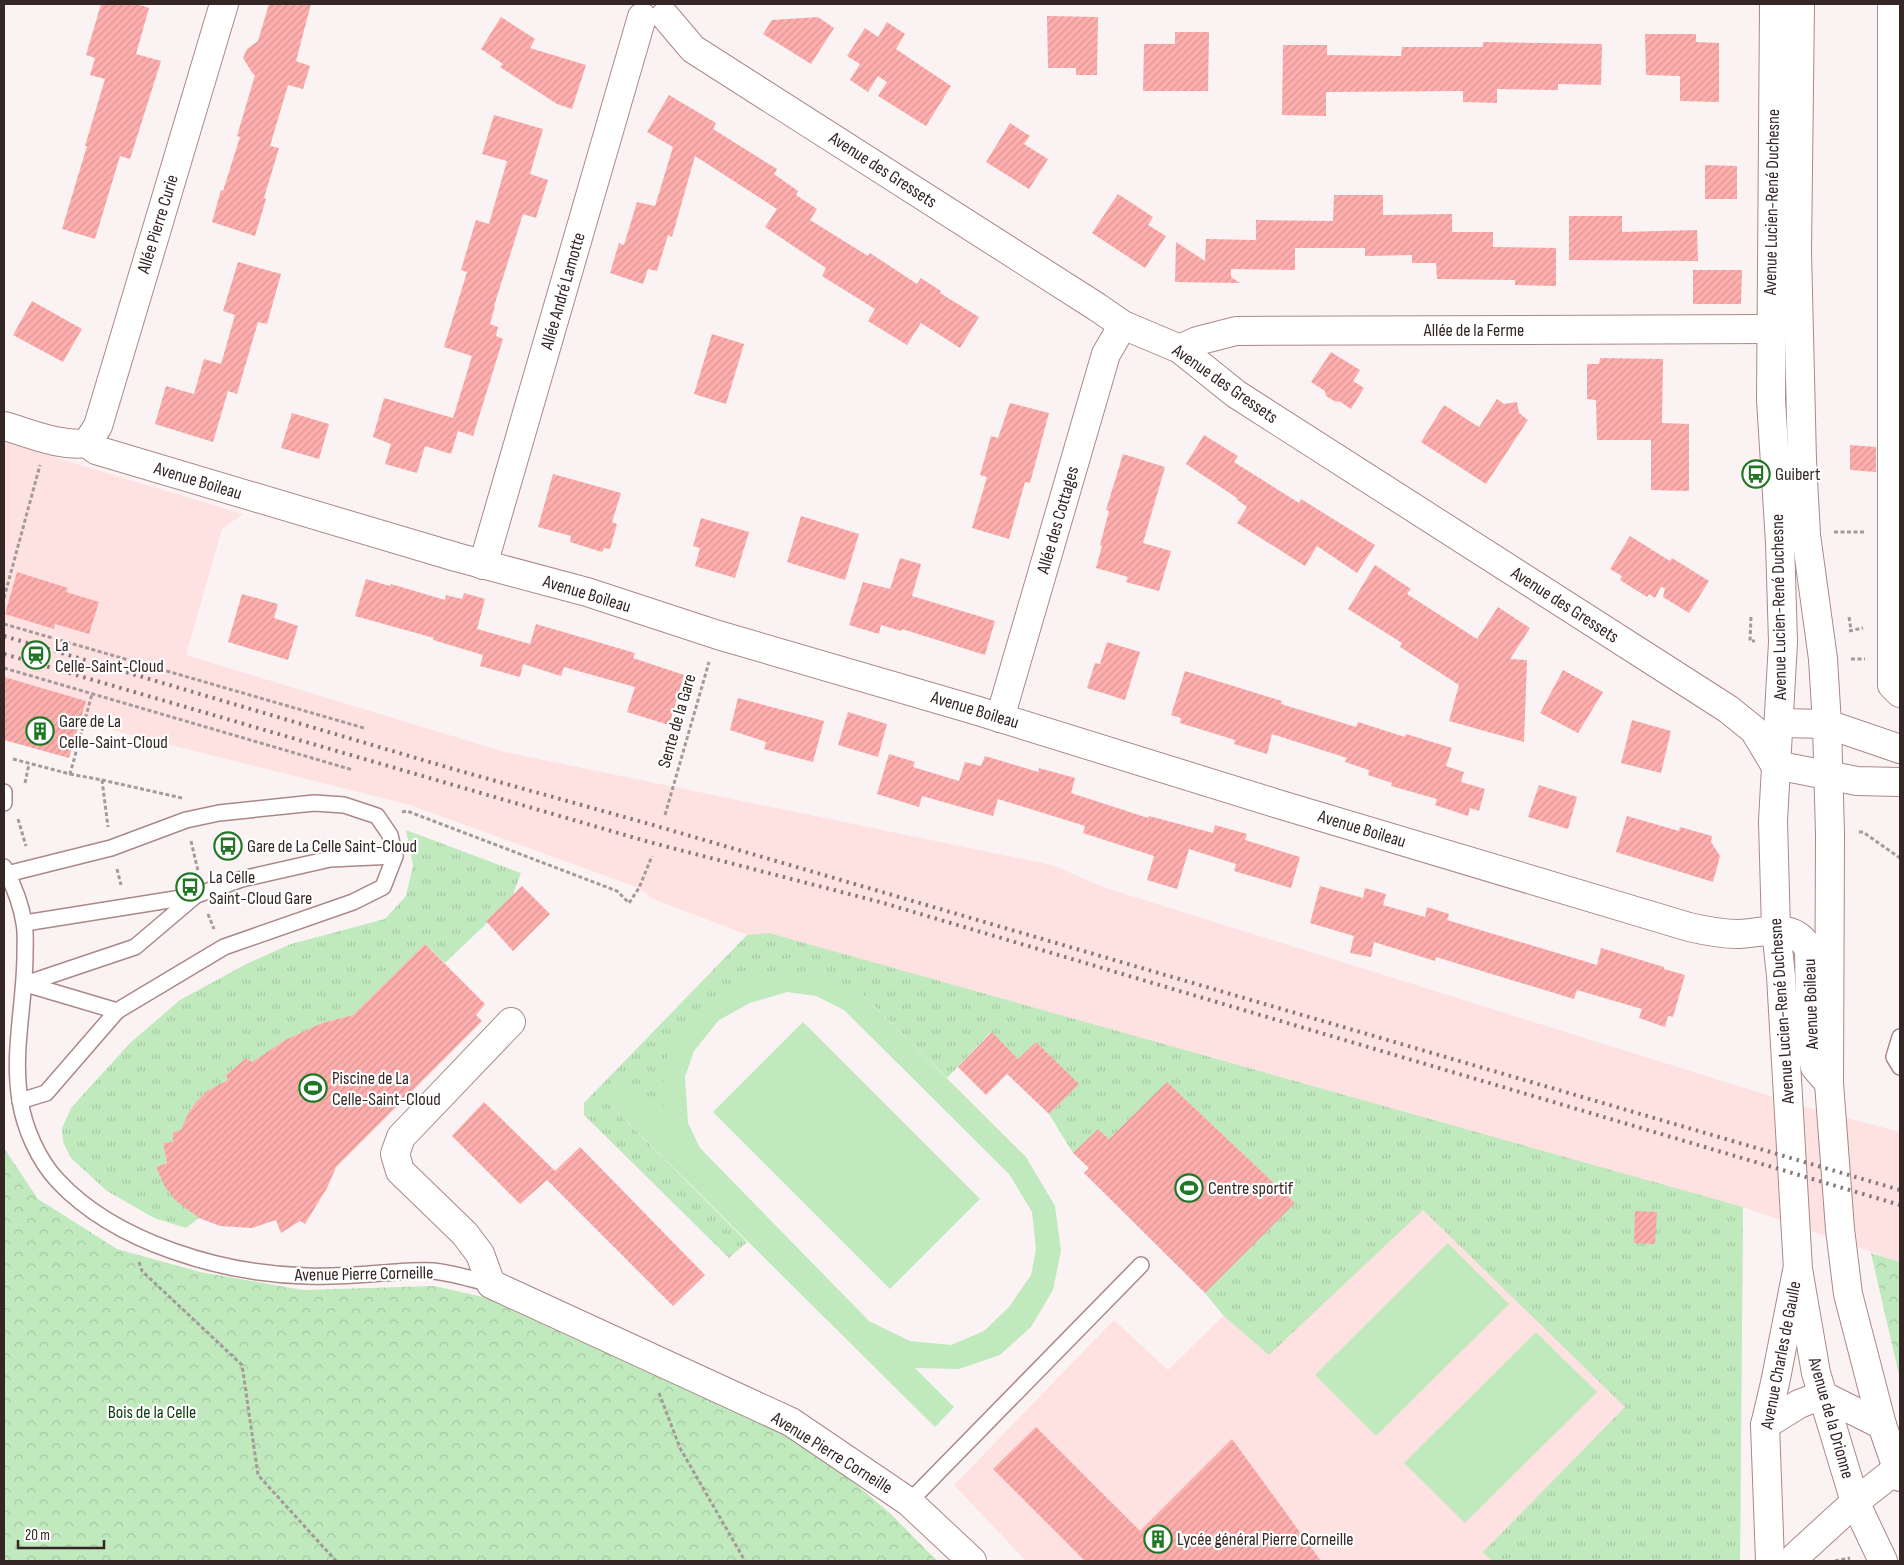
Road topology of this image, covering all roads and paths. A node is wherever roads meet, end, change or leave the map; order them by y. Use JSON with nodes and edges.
{"nodes":[{"id":1,"x":224,"y":4,"type":"edge"},
{"id":2,"x":1774,"y":4,"type":"edge"},
{"id":3,"x":1800,"y":4,"type":"edge"},
{"id":4,"x":1892,"y":4,"type":"edge"},
{"id":5,"x":653,"y":10,"type":"edge"},
{"id":6,"x":1123,"y":325,"type":"junction"},
{"id":7,"x":1770,"y":329,"type":"junction"},
{"id":8,"x":1180,"y":349,"type":"junction"},
{"id":9,"x":4,"y":426,"type":"edge"},
{"id":10,"x":48,"y":438,"type":"junction"},
{"id":11,"x":87,"y":442,"type":"junction"},
{"id":12,"x":1893,"y":532,"type":"junction"},
{"id":13,"x":1806,"y":535,"type":"junction"},
{"id":14,"x":483,"y":564,"type":"junction"},
{"id":15,"x":4,"y":598,"type":"edge"},
{"id":16,"x":1893,"y":622,"type":"junction"},
{"id":17,"x":4,"y":624,"type":"edge"},
{"id":18,"x":1820,"y":634,"type":"junction"},
{"id":19,"x":718,"y":635,"type":"junction"},
{"id":20,"x":4,"y":668,"type":"edge"},
{"id":21,"x":1900,"y":693,"type":"edge"},
{"id":22,"x":92,"y":694,"type":"junction"},
{"id":23,"x":1000,"y":718,"type":"junction"},
{"id":24,"x":1779,"y":723,"type":"junction"},
{"id":25,"x":1828,"y":724,"type":"junction"},
{"id":26,"x":364,"y":728,"type":"dead end"},
{"id":27,"x":1900,"y":749,"type":"edge"},
{"id":28,"x":13,"y":759,"type":"dead end"},
{"id":29,"x":1775,"y":765,"type":"junction"},
{"id":30,"x":353,"y":770,"type":"dead end"},
{"id":31,"x":1829,"y":774,"type":"junction"},
{"id":32,"x":1900,"y":782,"type":"edge"},
{"id":33,"x":4,"y":792,"type":"edge"},
{"id":34,"x":4,"y":803,"type":"edge"},
{"id":35,"x":407,"y":811,"type":"dead end"},
{"id":36,"x":665,"y":815,"type":"dead end"},
{"id":37,"x":1830,"y":834,"type":"junction"},
{"id":38,"x":394,"y":856,"type":"junction"},
{"id":39,"x":652,"y":856,"type":"dead end"},
{"id":40,"x":1900,"y":858,"type":"edge"},
{"id":41,"x":5,"y":871,"type":"edge"},
{"id":42,"x":194,"y":896,"type":"junction"},
{"id":43,"x":25,"y":924,"type":"junction"},
{"id":44,"x":1776,"y":930,"type":"junction"},
{"id":45,"x":25,"y":984,"type":"junction"},
{"id":46,"x":117,"y":1011,"type":"junction"},
{"id":47,"x":511,"y":1022,"type":"dead end"},
{"id":48,"x":1900,"y":1037,"type":"edge"},
{"id":49,"x":1900,"y":1067,"type":"edge"},
{"id":50,"x":1829,"y":1083,"type":"junction"},
{"id":51,"x":20,"y":1101,"type":"junction"},
{"id":52,"x":125,"y":1230,"type":"junction"},
{"id":53,"x":1142,"y":1265,"type":"dead end"},
{"id":54,"x":1798,"y":1269,"type":"junction"},
{"id":55,"x":491,"y":1284,"type":"junction"},
{"id":56,"x":645,"y":1356,"type":"junction"},
{"id":57,"x":1822,"y":1395,"type":"junction"},
{"id":58,"x":1765,"y":1424,"type":"junction"},
{"id":59,"x":1882,"y":1425,"type":"junction"},
{"id":60,"x":1899,"y":1473,"type":"edge"},
{"id":61,"x":909,"y":1502,"type":"junction"},
{"id":62,"x":1856,"y":1502,"type":"junction"},
{"id":63,"x":1852,"y":1557,"type":"dead end"},
{"id":64,"x":336,"y":1561,"type":"edge"},
{"id":65,"x":745,"y":1561,"type":"edge"},
{"id":66,"x":972,"y":1561,"type":"edge"},
{"id":67,"x":1770,"y":1561,"type":"edge"},
{"id":68,"x":1793,"y":1561,"type":"edge"},
{"id":69,"x":1835,"y":1561,"type":"edge"},
{"id":70,"x":1883,"y":1561,"type":"edge"}],
"edges":[{"from":1,"to":11,"type":"street","name":"Allée Pierre Curie"},
{"from":2,"to":7,"type":"street","name":"Avenue Lucien-René Duchesne"},
{"from":3,"to":13,"type":"street","name":"Avenue Lucien-René Duchesne"},
{"from":4,"to":12,"type":"street"},
{"from":5,"to":6,"type":"street","name":"Avenue des Gressets"},
{"from":5,"to":14,"type":"street","name":"Allée André Lamotte"},
{"from":6,"to":8,"type":"street","name":"Avenue des Gressets"},
{"from":6,"to":23,"type":"street","name":"Allée des Cottages"},
{"from":7,"to":8,"type":"street","name":"Allée de la Ferme"},
{"from":7,"to":24,"type":"street","name":"Avenue Lucien-René Duchesne"},
{"from":8,"to":29,"type":"street","name":"Avenue des Gressets"},
{"from":9,"to":10,"type":"street","name":"Avenue Boileau"},
{"from":10,"to":11,"type":"street","name":"Avenue Boileau"},
{"from":10,"to":15,"type":"path"},
{"from":11,"to":14,"type":"street","name":"Avenue Boileau"},
{"from":12,"to":13,"type":"path"},
{"from":12,"to":16,"type":"street"},
{"from":13,"to":18,"type":"street","name":"Avenue Lucien-René Duchesne"},
{"from":14,"to":19,"type":"street","name":"Avenue Boileau"},
{"from":16,"to":18,"type":"path"},
{"from":16,"to":21,"type":"street"},
{"from":17,"to":26,"type":"path"},
{"from":18,"to":25,"type":"street","name":"Avenue Lucien-René Duchesne"},
{"from":19,"to":23,"type":"street","name":"Avenue Boileau"},
{"from":19,"to":36,"type":"path","name":"Sente de la Gare"},
{"from":20,"to":22,"type":"path"},
{"from":22,"to":28,"type":"path"},
{"from":22,"to":30,"type":"path"},
{"from":23,"to":44,"type":"street","name":"Avenue Boileau"},
{"from":24,"to":25,"type":"street"},
{"from":24,"to":29,"type":"street","name":"Avenue Lucien-René Duchesne"},
{"from":25,"to":27,"type":"street"},
{"from":25,"to":31,"type":"street","name":"Avenue Lucien-René Duchesne"},
{"from":29,"to":31,"type":"street"},
{"from":29,"to":44,"type":"street","name":"Avenue Lucien-René Duchesne"},
{"from":31,"to":32,"type":"street"},
{"from":31,"to":37,"type":"street","name":"Avenue Lucien-René Duchesne"},
{"from":33,"to":34,"type":"lane"},
{"from":35,"to":39,"type":"path"},
{"from":37,"to":40,"type":"path"},
{"from":37,"to":50,"type":"street","name":"Avenue Lucien-René Duchesne"},
{"from":38,"to":41,"type":"lane"},
{"from":38,"to":42,"type":"lane"},
{"from":38,"to":46,"type":"lane"},
{"from":41,"to":43,"type":"lane","name":"Avenue Pierre Corneille"},
{"from":42,"to":43,"type":"lane"},
{"from":42,"to":45,"type":"lane"},
{"from":43,"to":45,"type":"lane","name":"Avenue Pierre Corneille"},
{"from":44,"to":50,"type":"street","name":"Avenue Boileau"},
{"from":44,"to":54,"type":"street","name":"Avenue Lucien-René Duchesne"},
{"from":45,"to":46,"type":"lane"},
{"from":45,"to":51,"type":"lane","name":"Avenue Pierre Corneille"},
{"from":46,"to":51,"type":"lane"},
{"from":47,"to":55,"type":"street"},
{"from":48,"to":49,"type":"lane"},
{"from":50,"to":59,"type":"street","name":"Avenue Lucien-René Duchesne"},
{"from":51,"to":52,"type":"lane","name":"Avenue Pierre Corneille"},
{"from":52,"to":55,"type":"lane","name":"Avenue Pierre Corneille"},
{"from":52,"to":64,"type":"path"},
{"from":53,"to":61,"type":"lane"},
{"from":54,"to":57,"type":"street","name":"Avenue de la Drionne"},
{"from":54,"to":58,"type":"street","name":"Avenue Charles de Gaulle"},
{"from":55,"to":56,"type":"street","name":"Avenue Pierre Corneille"},
{"from":56,"to":61,"type":"street","name":"Avenue Pierre Corneille"},
{"from":56,"to":65,"type":"path"},
{"from":57,"to":58,"type":"street"},
{"from":57,"to":59,"type":"street"},
{"from":57,"to":62,"type":"street","name":"Avenue de la Drionne"},
{"from":58,"to":67,"type":"street","name":"Avenue Charles de Gaulle"},
{"from":59,"to":60,"type":"street"},
{"from":60,"to":62,"type":"street"},
{"from":61,"to":66,"type":"street","name":"Avenue Pierre Corneille"},
{"from":62,"to":68,"type":"street"},
{"from":62,"to":70,"type":"street","name":"Avenue de la Drionne"},
{"from":63,"to":69,"type":"path"}]}
